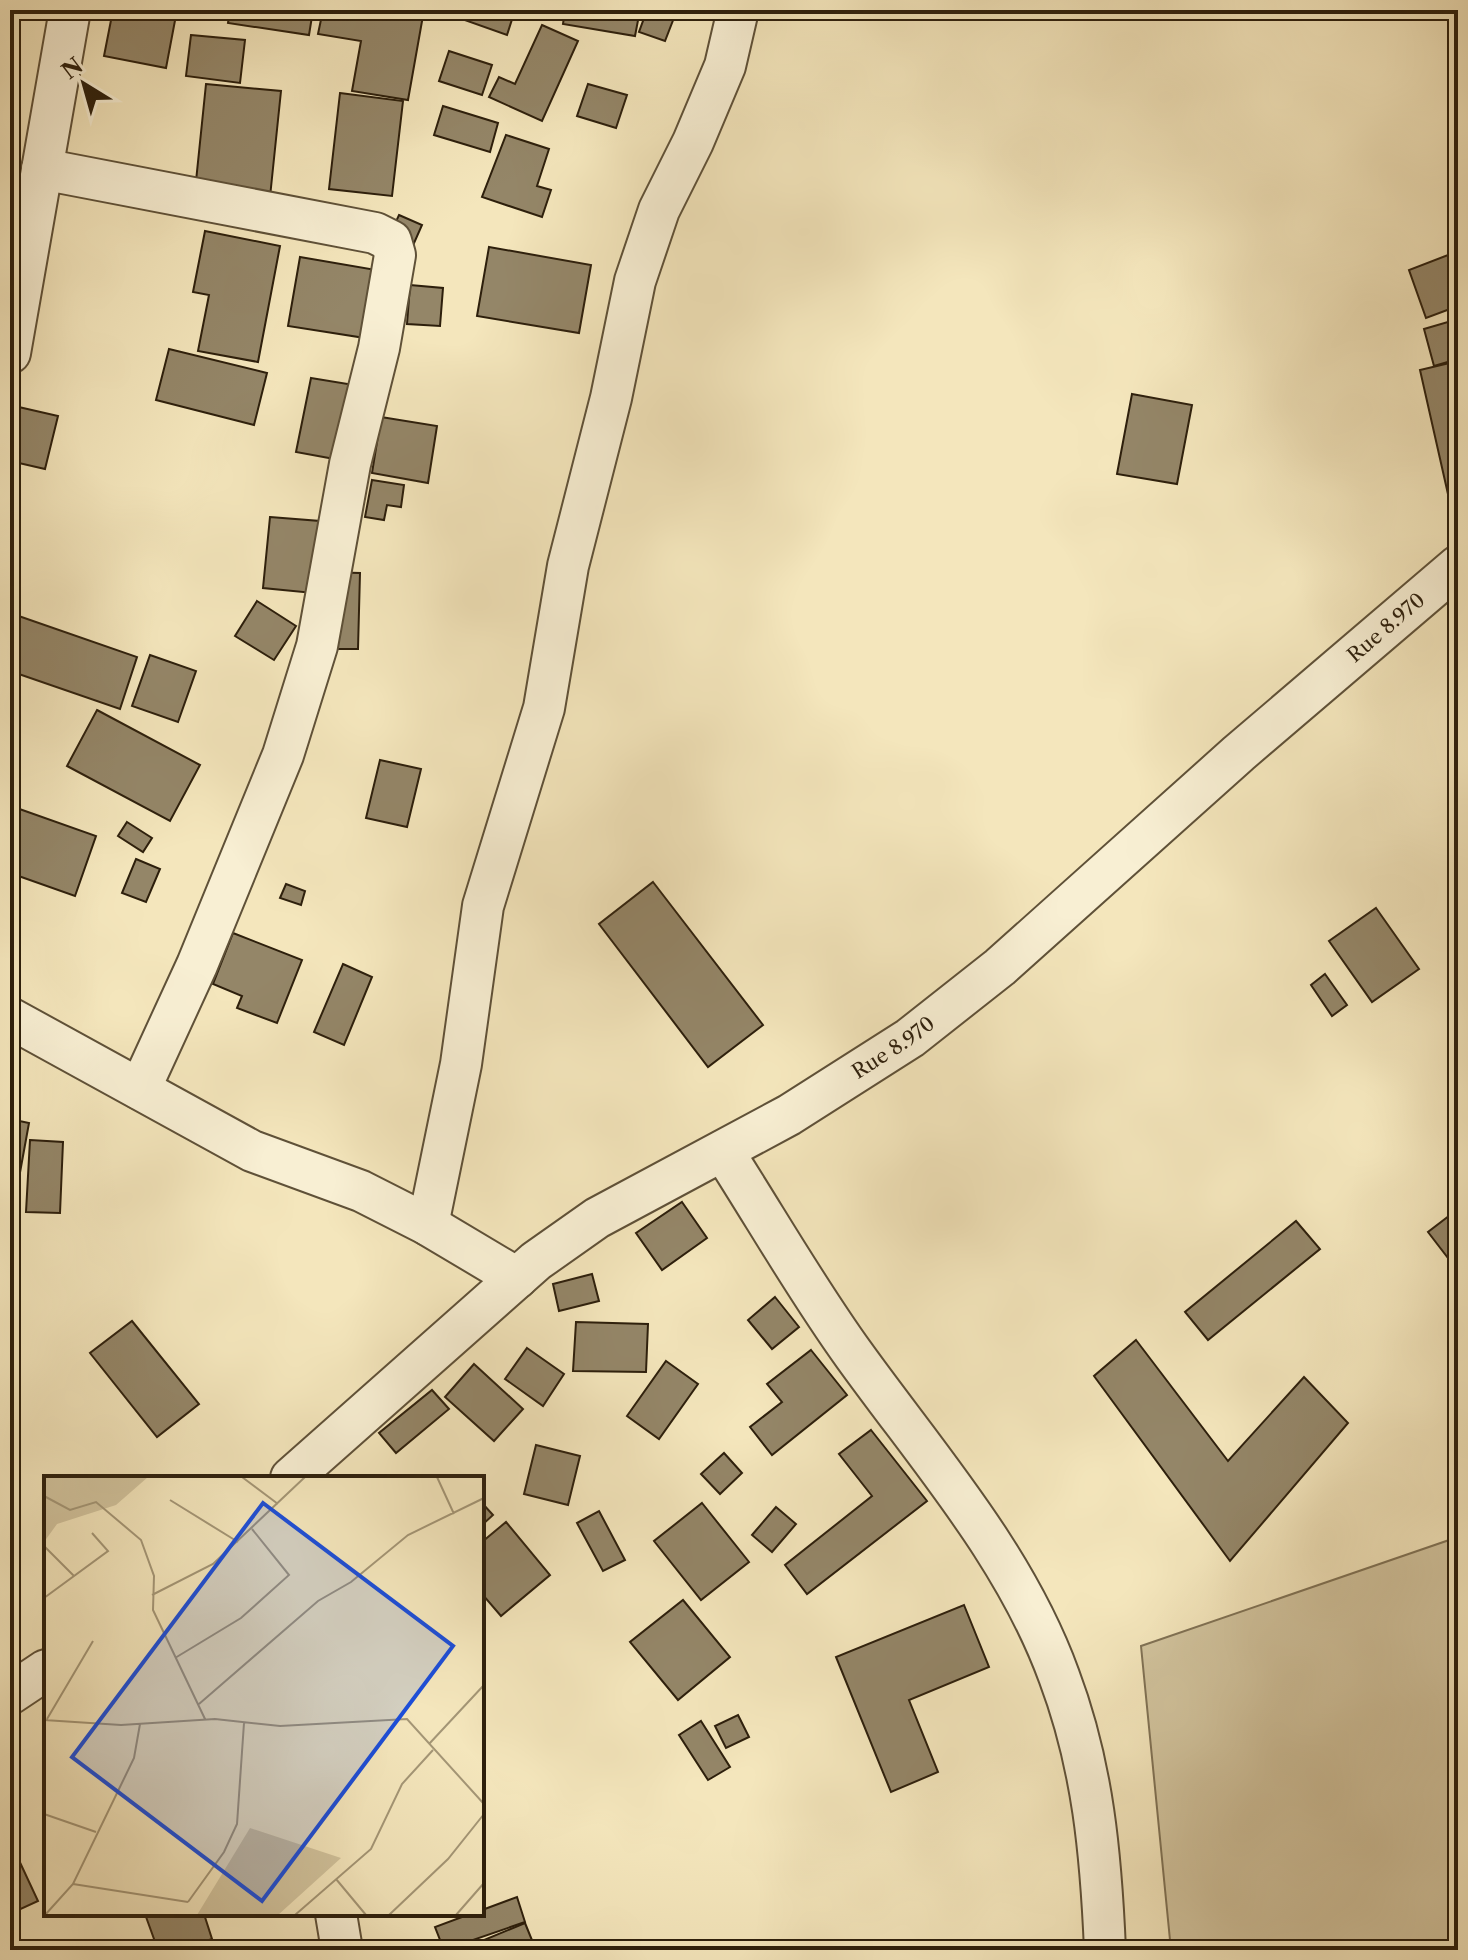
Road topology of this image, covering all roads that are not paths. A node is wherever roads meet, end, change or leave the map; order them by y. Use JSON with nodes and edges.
{"nodes":[{"id":1,"x":70,"y":10,"type":"edge"},
{"id":2,"x":738,"y":10,"type":"edge"},
{"id":3,"x":42,"y":169,"type":"junction"},
{"id":4,"x":16,"y":283,"type":"edge"},
{"id":5,"x":10,"y":353,"type":"edge"},
{"id":6,"x":1458,"y":566,"type":"edge"},
{"id":7,"x":10,"y":1018,"type":"edge"},
{"id":8,"x":140,"y":1089,"type":"junction"},
{"id":9,"x":723,"y":1151,"type":"junction"},
{"id":10,"x":428,"y":1225,"type":"junction"},
{"id":11,"x":517,"y":1278,"type":"junction"},
{"id":12,"x":293,"y":1476,"type":"edge"},
{"id":13,"x":44,"y":1671,"type":"edge"},
{"id":14,"x":10,"y":1694,"type":"edge"},
{"id":15,"x":336,"y":1916,"type":"edge"},
{"id":16,"x":342,"y":1950,"type":"edge"},
{"id":17,"x":1105,"y":1950,"type":"edge"}],
"edges":[{"from":1,"to":3,"type":"street"},
{"from":2,"to":10,"type":"street"},
{"from":3,"to":4,"type":"street"},
{"from":3,"to":8,"type":"street"},
{"from":4,"to":5,"type":"street"},
{"from":6,"to":9,"type":"street","name":"Rue 8.970"},
{"from":7,"to":8,"type":"street"},
{"from":8,"to":10,"type":"street"},
{"from":9,"to":11,"type":"street","name":"Rue 8.970"},
{"from":9,"to":17,"type":"street"},
{"from":10,"to":11,"type":"street"},
{"from":11,"to":12,"type":"street","name":"Rue 8.970"},
{"from":13,"to":14,"type":"street"},
{"from":15,"to":16,"type":"street"}]}
